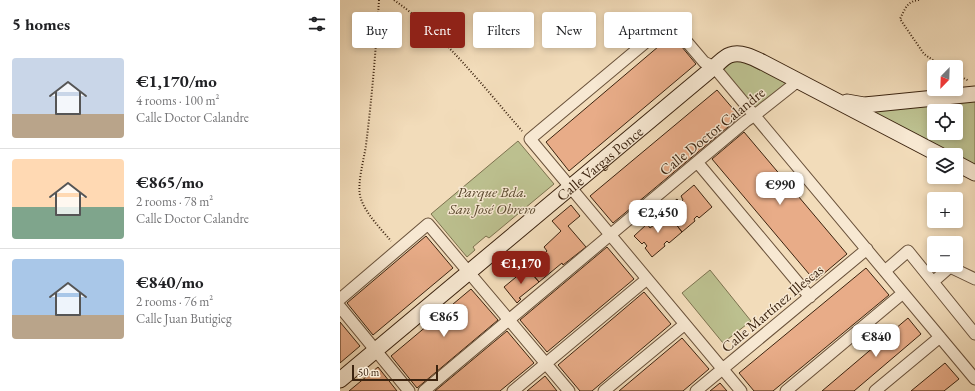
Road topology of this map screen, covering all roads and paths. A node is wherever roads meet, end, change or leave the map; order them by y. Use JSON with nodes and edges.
{"nodes":[{"id":1,"x":379,"y":0,"type":"edge"},
{"id":2,"x":394,"y":0,"type":"edge"},
{"id":3,"x":919,"y":0,"type":"edge"},
{"id":4,"x":933,"y":60,"type":"edge"},
{"id":5,"x":714,"y":66,"type":"junction"},
{"id":6,"x":963,"y":78,"type":"edge"},
{"id":7,"x":798,"y":81,"type":"junction"},
{"id":8,"x":975,"y":84,"type":"edge"},
{"id":9,"x":975,"y":94,"type":"edge"},
{"id":10,"x":755,"y":115,"type":"junction"},
{"id":11,"x":530,"y":139,"type":"junction"},
{"id":12,"x":927,"y":148,"type":"edge"},
{"id":13,"x":697,"y":162,"type":"junction"},
{"id":14,"x":963,"y":167,"type":"edge"},
{"id":15,"x":975,"y":173,"type":"edge"},
{"id":16,"x":570,"y":187,"type":"junction"},
{"id":17,"x":610,"y":235,"type":"junction"},
{"id":18,"x":867,"y":249,"type":"junction"},
{"id":19,"x":398,"y":250,"type":"junction"},
{"id":20,"x":885,"y":271,"type":"junction"},
{"id":21,"x":469,"y":272,"type":"junction"},
{"id":22,"x":647,"y":279,"type":"junction"},
{"id":23,"x":975,"y":279,"type":"edge"},
{"id":24,"x":933,"y":282,"type":"junction"},
{"id":25,"x":903,"y":293,"type":"junction"},
{"id":26,"x":810,"y":297,"type":"junction"},
{"id":27,"x":340,"y":299,"type":"edge"},
{"id":28,"x":340,"y":308,"type":"edge"},
{"id":29,"x":509,"y":320,"type":"junction"},
{"id":30,"x":685,"y":324,"type":"junction"},
{"id":31,"x":975,"y":334,"type":"edge"},
{"id":32,"x":940,"y":337,"type":"junction"},
{"id":33,"x":376,"y":350,"type":"junction"},
{"id":34,"x":546,"y":364,"type":"junction"},
{"id":35,"x":723,"y":369,"type":"junction"},
{"id":36,"x":975,"y":379,"type":"edge"},
{"id":37,"x":340,"y":380,"type":"edge"},
{"id":38,"x":409,"y":391,"type":"edge"},
{"id":39,"x":424,"y":391,"type":"edge"},
{"id":40,"x":513,"y":391,"type":"edge"},
{"id":41,"x":569,"y":391,"type":"edge"},
{"id":42,"x":604,"y":391,"type":"edge"},
{"id":43,"x":696,"y":391,"type":"edge"},
{"id":44,"x":741,"y":391,"type":"edge"},
{"id":45,"x":786,"y":391,"type":"edge"},
{"id":46,"x":875,"y":391,"type":"edge"}],
"edges":[{"from":1,"to":19,"type":"path"},
{"from":2,"to":11,"type":"path"},
{"from":3,"to":4,"type":"path"},
{"from":5,"to":7,"type":"street","name":"Calle Vargas Ponce"},
{"from":5,"to":10,"type":"street"},
{"from":5,"to":11,"type":"street"},
{"from":5,"to":16,"type":"street","name":"Calle Vargas Ponce"},
{"from":6,"to":8,"type":"path"},
{"from":7,"to":9,"type":"street"},
{"from":7,"to":10,"type":"street","name":"Calle Doctor Calandre"},
{"from":7,"to":12,"type":"street"},
{"from":10,"to":13,"type":"street","name":"Calle Doctor Calandre"},
{"from":10,"to":18,"type":"street"},
{"from":11,"to":16,"type":"street"},
{"from":13,"to":17,"type":"street","name":"Calle Doctor Calandre"},
{"from":13,"to":26,"type":"street"},
{"from":14,"to":15,"type":"street"},
{"from":16,"to":17,"type":"street"},
{"from":16,"to":21,"type":"street","name":"Calle Vargas Ponce"},
{"from":17,"to":22,"type":"street"},
{"from":17,"to":29,"type":"street","name":"Calle Doctor Calandre"},
{"from":18,"to":20,"type":"street"},
{"from":18,"to":26,"type":"street","name":"Calle Martínez Illescas"},
{"from":19,"to":21,"type":"street"},
{"from":19,"to":27,"type":"street"},
{"from":20,"to":24,"type":"street"},
{"from":20,"to":25,"type":"street"},
{"from":21,"to":29,"type":"street"},
{"from":21,"to":33,"type":"street","name":"Calle Vargas Ponce"},
{"from":22,"to":30,"type":"street"},
{"from":22,"to":34,"type":"street"},
{"from":23,"to":24,"type":"street"},
{"from":24,"to":31,"type":"street"},
{"from":25,"to":32,"type":"street"},
{"from":25,"to":45,"type":"street"},
{"from":26,"to":35,"type":"street","name":"Calle Martínez Illescas"},
{"from":28,"to":33,"type":"street"},
{"from":29,"to":34,"type":"street"},
{"from":29,"to":39,"type":"street","name":"Calle Doctor Calandre"},
{"from":30,"to":35,"type":"street"},
{"from":30,"to":42,"type":"street"},
{"from":32,"to":36,"type":"street"},
{"from":32,"to":46,"type":"street"},
{"from":33,"to":37,"type":"street","name":"Calle Vargas Ponce"},
{"from":33,"to":38,"type":"street"},
{"from":34,"to":40,"type":"street"},
{"from":34,"to":41,"type":"street"},
{"from":35,"to":43,"type":"street","name":"Calle Martínez Illescas"},
{"from":35,"to":44,"type":"street"}]}
